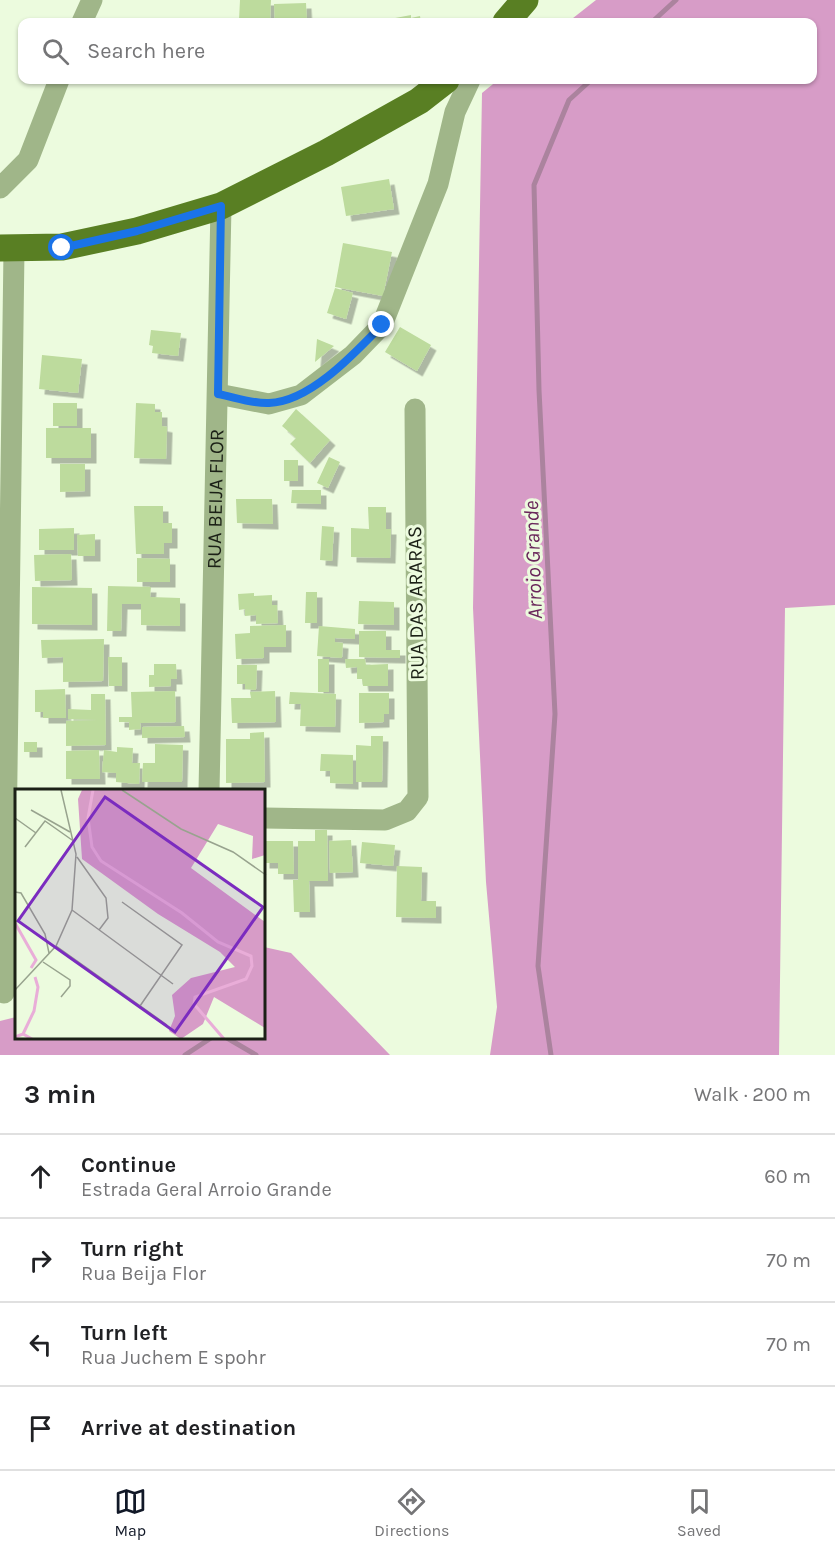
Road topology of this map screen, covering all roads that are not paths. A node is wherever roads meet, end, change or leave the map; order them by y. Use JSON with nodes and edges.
{"nodes":[{"id":1,"x":92,"y":0,"type":"edge"},
{"id":2,"x":525,"y":0,"type":"edge"},
{"id":3,"x":84,"y":18,"type":"edge"},
{"id":4,"x":509,"y":18,"type":"edge"},
{"id":5,"x":57,"y":84,"type":"edge"},
{"id":6,"x":441,"y":84,"type":"edge"},
{"id":7,"x":468,"y":84,"type":"edge"},
{"id":8,"x":0,"y":188,"type":"edge"},
{"id":9,"x":221,"y":206,"type":"junction"},
{"id":10,"x":7,"y":249,"type":"edge"},
{"id":11,"x":218,"y":394,"type":"junction"},
{"id":12,"x":415,"y":409,"type":"dead end"},
{"id":13,"x":209,"y":789,"type":"edge"},
{"id":14,"x":7,"y":811,"type":"edge"},
{"id":15,"x":266,"y":818,"type":"edge"},
{"id":16,"x":4,"y":993,"type":"dead end"}],
"edges":[{"from":1,"to":3,"type":"street"},
{"from":2,"to":4,"type":"main road"},
{"from":5,"to":8,"type":"street"},
{"from":6,"to":9,"type":"main road"},
{"from":7,"to":11,"type":"street"},
{"from":9,"to":10,"type":"main road"},
{"from":9,"to":11,"type":"street","name":"RUA BEIJA FLOR"},
{"from":10,"to":14,"type":"street"},
{"from":11,"to":13,"type":"street","name":"RUA BEIJA FLOR"},
{"from":12,"to":15,"type":"street","name":"RUA DAS ARARAS"},
{"from":14,"to":16,"type":"street"}]}
